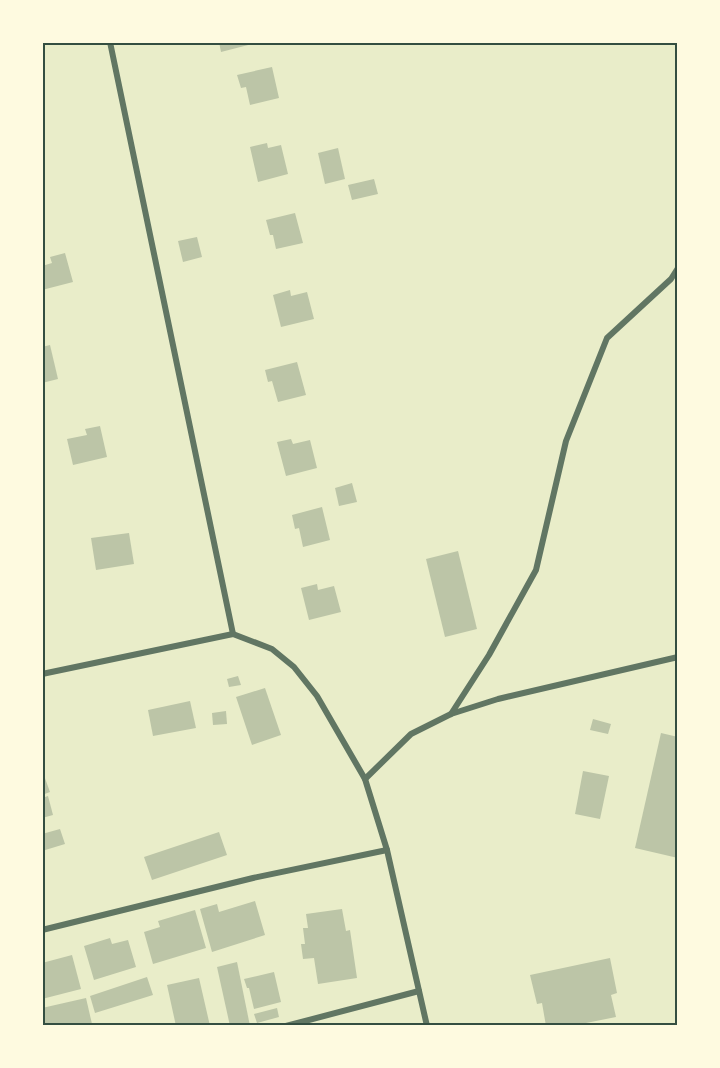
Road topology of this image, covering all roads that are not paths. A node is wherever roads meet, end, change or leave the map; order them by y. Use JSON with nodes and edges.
{"nodes":[{"id":1,"x":110,"y":42,"type":"edge"},
{"id":2,"x":678,"y":268,"type":"edge"},
{"id":3,"x":233,"y":634,"type":"junction"},
{"id":4,"x":678,"y":657,"type":"edge"},
{"id":5,"x":42,"y":674,"type":"edge"},
{"id":6,"x":451,"y":714,"type":"junction"},
{"id":7,"x":365,"y":779,"type":"junction"},
{"id":8,"x":387,"y":850,"type":"junction"},
{"id":9,"x":42,"y":930,"type":"edge"},
{"id":10,"x":419,"y":991,"type":"junction"},
{"id":11,"x":286,"y":1026,"type":"edge"},
{"id":12,"x":427,"y":1026,"type":"edge"}],
"edges":[{"from":1,"to":3,"type":"street"},
{"from":2,"to":6,"type":"street"},
{"from":3,"to":5,"type":"street"},
{"from":3,"to":7,"type":"street"},
{"from":4,"to":6,"type":"street"},
{"from":6,"to":7,"type":"street"},
{"from":7,"to":8,"type":"street"},
{"from":8,"to":9,"type":"street"},
{"from":8,"to":10,"type":"street"},
{"from":10,"to":11,"type":"street"},
{"from":10,"to":12,"type":"street"}]}
